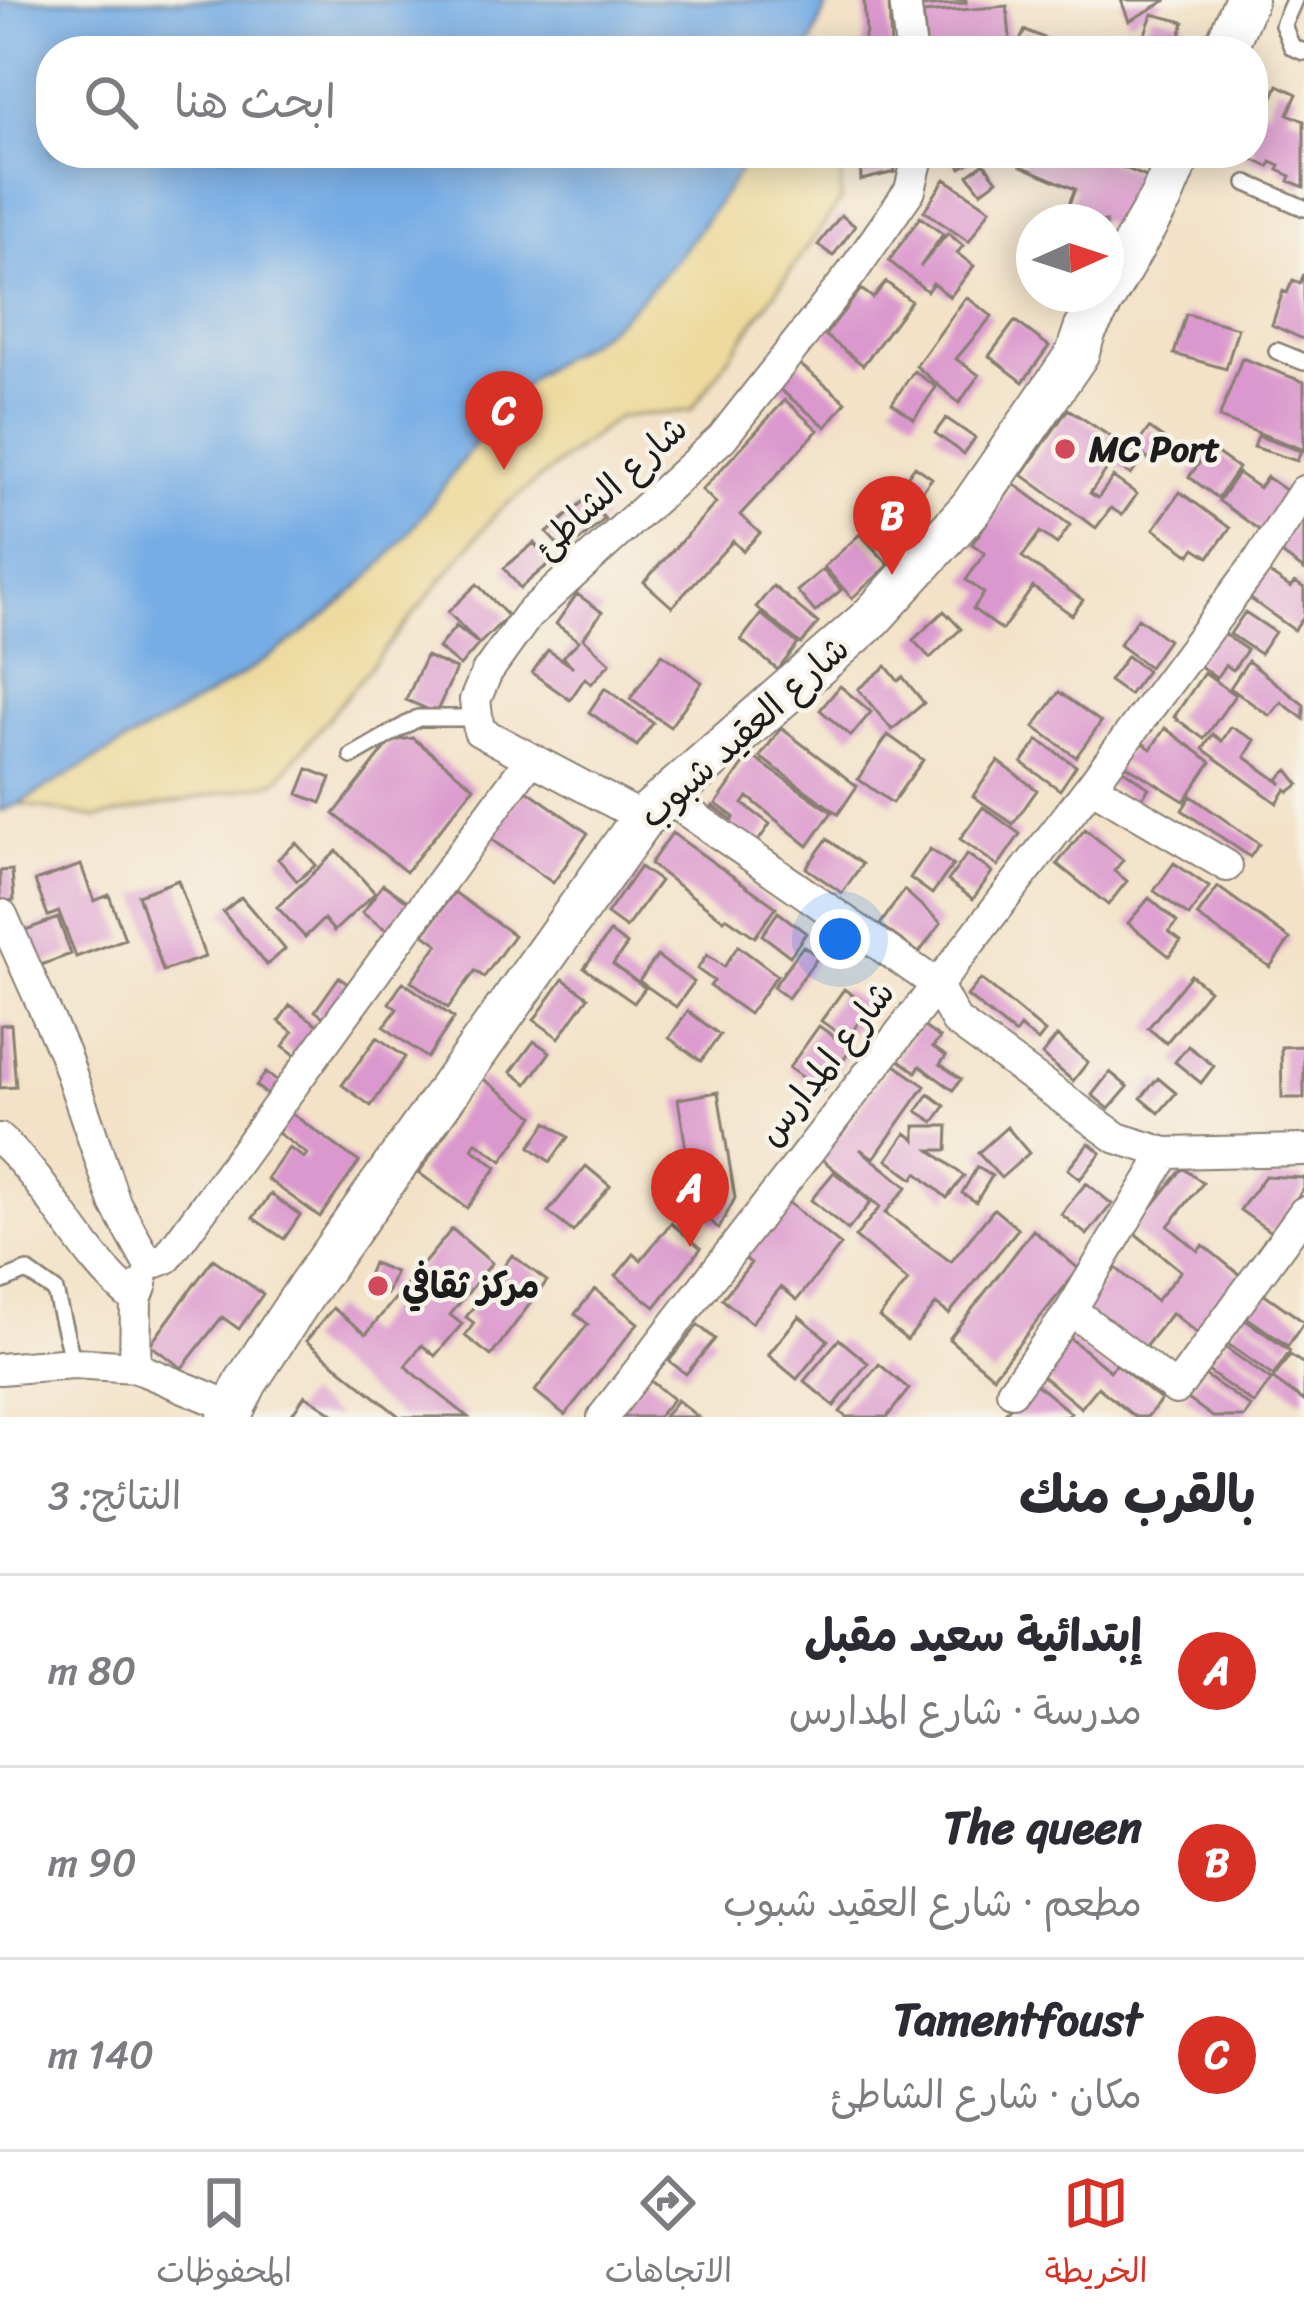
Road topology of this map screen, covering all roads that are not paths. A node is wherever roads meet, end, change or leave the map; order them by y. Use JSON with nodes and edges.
{"nodes":[{"id":1,"x":905,"y":0,"type":"edge"},
{"id":2,"x":1246,"y":0,"type":"edge"},
{"id":3,"x":1294,"y":0,"type":"edge"},
{"id":4,"x":909,"y":36,"type":"edge"},
{"id":5,"x":1230,"y":36,"type":"edge"},
{"id":6,"x":1304,"y":52,"type":"edge"},
{"id":7,"x":915,"y":168,"type":"edge"},
{"id":8,"x":1174,"y":168,"type":"edge"},
{"id":9,"x":1247,"y":182,"type":"dead end"},
{"id":10,"x":1304,"y":208,"type":"edge"},
{"id":11,"x":1124,"y":263,"type":"edge"},
{"id":12,"x":1096,"y":312,"type":"edge"},
{"id":13,"x":1277,"y":351,"type":"dead end"},
{"id":14,"x":1304,"y":362,"type":"edge"},
{"id":15,"x":1304,"y":491,"type":"edge"},
{"id":16,"x":477,"y":718,"type":"junction"},
{"id":17,"x":352,"y":756,"type":"dead end"},
{"id":18,"x":529,"y":761,"type":"junction"},
{"id":19,"x":1091,"y":786,"type":"junction"},
{"id":20,"x":656,"y":808,"type":"junction"},
{"id":21,"x":1226,"y":866,"type":"dead end"},
{"id":22,"x":2,"y":915,"type":"edge"},
{"id":23,"x":936,"y":984,"type":"junction"},
{"id":24,"x":0,"y":1138,"type":"edge"},
{"id":25,"x":1304,"y":1150,"type":"edge"},
{"id":26,"x":1166,"y":1154,"type":"junction"},
{"id":27,"x":1304,"y":1212,"type":"edge"},
{"id":28,"x":149,"y":1265,"type":"junction"},
{"id":29,"x":109,"y":1279,"type":"junction"},
{"id":30,"x":0,"y":1282,"type":"edge"},
{"id":31,"x":136,"y":1300,"type":"junction"},
{"id":32,"x":1071,"y":1310,"type":"junction"},
{"id":33,"x":74,"y":1363,"type":"junction"},
{"id":34,"x":135,"y":1367,"type":"junction"},
{"id":35,"x":0,"y":1369,"type":"edge"},
{"id":36,"x":1012,"y":1391,"type":"dead end"},
{"id":37,"x":231,"y":1412,"type":"edge"},
{"id":38,"x":603,"y":1417,"type":"edge"}],
"edges":[{"from":1,"to":4,"type":"street"},
{"from":2,"to":5,"type":"main road"},
{"from":3,"to":6,"type":"lane"},
{"from":7,"to":16,"type":"street","name":"شارع الشاطئ"},
{"from":8,"to":11,"type":"main road","name":"شارع العقيد شبوب"},
{"from":9,"to":10,"type":"lane"},
{"from":12,"to":20,"type":"main road","name":"شارع العقيد شبوب"},
{"from":13,"to":14,"type":"lane"},
{"from":15,"to":19,"type":"street","name":"شارع المدارس"},
{"from":16,"to":17,"type":"lane"},
{"from":16,"to":18,"type":"street"},
{"from":18,"to":20,"type":"street"},
{"from":18,"to":28,"type":"street"},
{"from":19,"to":21,"type":"street"},
{"from":19,"to":23,"type":"street","name":"شارع المدارس"},
{"from":20,"to":23,"type":"street"},
{"from":20,"to":37,"type":"main road","name":"شارع العقيد شبوب"},
{"from":22,"to":28,"type":"street"},
{"from":23,"to":26,"type":"street"},
{"from":23,"to":38,"type":"street","name":"شارع المدارس"},
{"from":24,"to":29,"type":"street"},
{"from":25,"to":26,"type":"street"},
{"from":26,"to":32,"type":"street"},
{"from":27,"to":32,"type":"street"},
{"from":28,"to":29,"type":"street"},
{"from":28,"to":31,"type":"street"},
{"from":29,"to":31,"type":"street"},
{"from":30,"to":33,"type":"lane"},
{"from":31,"to":34,"type":"street"},
{"from":32,"to":36,"type":"street"},
{"from":33,"to":34,"type":"street"},
{"from":33,"to":35,"type":"street"},
{"from":34,"to":37,"type":"street"}]}
